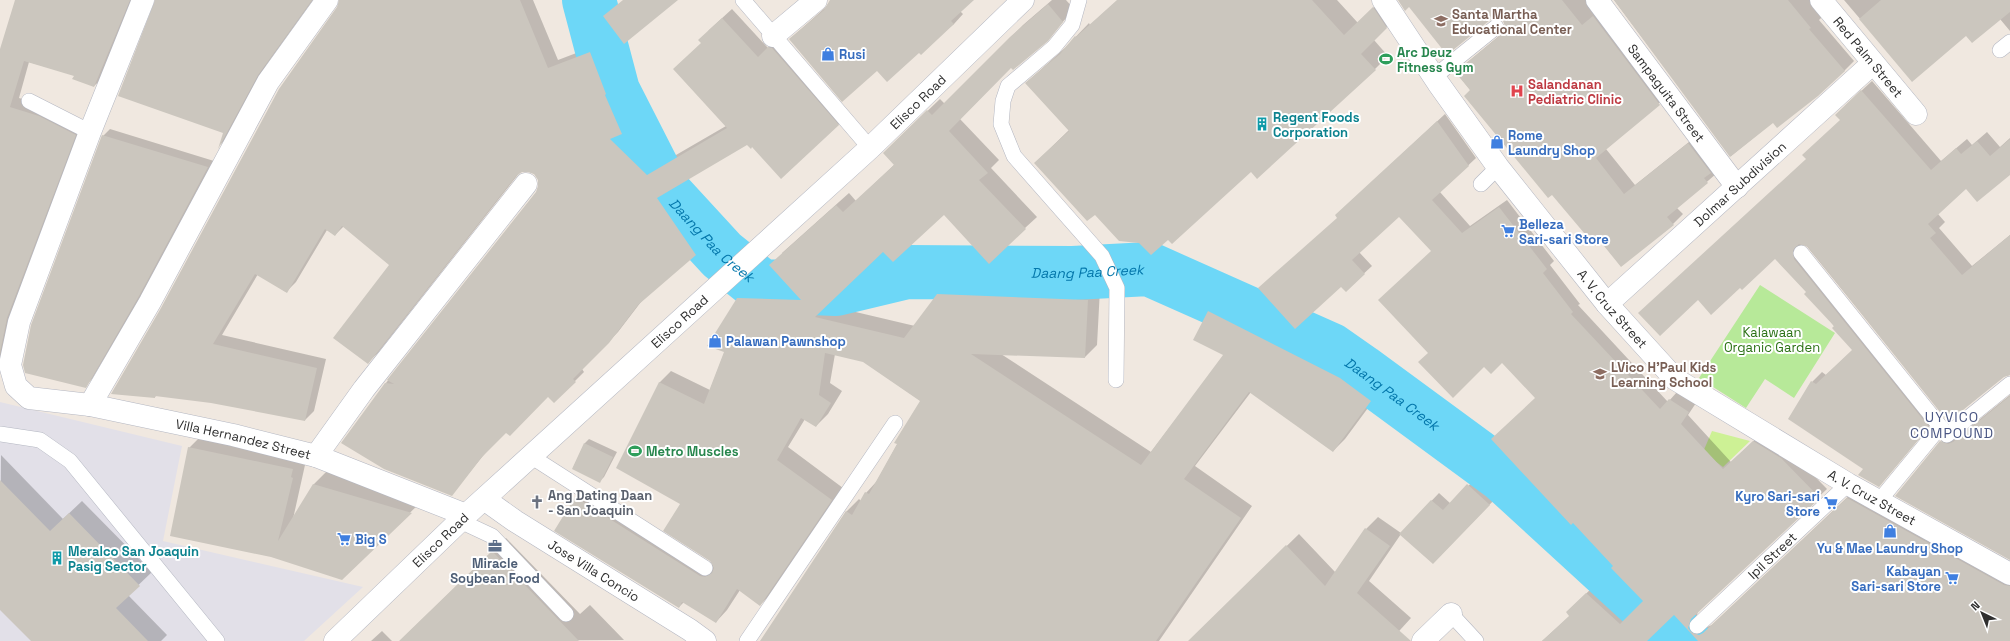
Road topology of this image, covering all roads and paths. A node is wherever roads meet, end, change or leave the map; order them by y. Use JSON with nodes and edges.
{"nodes":[{"id":1,"x":143,"y":0,"type":"edge"},
{"id":2,"x":327,"y":0,"type":"edge"},
{"id":3,"x":743,"y":0,"type":"edge"},
{"id":4,"x":816,"y":0,"type":"edge"},
{"id":5,"x":1024,"y":0,"type":"edge"},
{"id":6,"x":1079,"y":0,"type":"edge"},
{"id":7,"x":1383,"y":0,"type":"edge"},
{"id":8,"x":1597,"y":0,"type":"edge"},
{"id":9,"x":1821,"y":0,"type":"edge"},
{"id":10,"x":1496,"y":26,"type":"dead end"},
{"id":11,"x":773,"y":36,"type":"junction"},
{"id":12,"x":1873,"y":63,"type":"junction"},
{"id":13,"x":1434,"y":77,"type":"junction"},
{"id":14,"x":29,"y":101,"type":"dead end"},
{"id":15,"x":1916,"y":114,"type":"dead end"},
{"id":16,"x":90,"y":132,"type":"junction"},
{"id":17,"x":870,"y":148,"type":"junction"},
{"id":18,"x":1498,"y":167,"type":"junction"},
{"id":19,"x":526,"y":184,"type":"dead end"},
{"id":20,"x":1480,"y":184,"type":"dead end"},
{"id":21,"x":1737,"y":187,"type":"junction"},
{"id":22,"x":1801,"y":253,"type":"dead end"},
{"id":23,"x":1607,"y":304,"type":"junction"},
{"id":24,"x":1116,"y":380,"type":"dead end"},
{"id":25,"x":2010,"y":384,"type":"edge"},
{"id":26,"x":90,"y":405,"type":"junction"},
{"id":27,"x":895,"y":423,"type":"dead end"},
{"id":28,"x":1940,"y":427,"type":"junction"},
{"id":29,"x":0,"y":434,"type":"edge"},
{"id":30,"x":316,"y":456,"type":"junction"},
{"id":31,"x":532,"y":457,"type":"junction"},
{"id":32,"x":1848,"y":484,"type":"junction"},
{"id":33,"x":484,"y":500,"type":"junction"},
{"id":34,"x":1879,"y":501,"type":"junction"},
{"id":35,"x":463,"y":518,"type":"junction"},
{"id":36,"x":705,"y":568,"type":"dead end"},
{"id":37,"x":2010,"y":574,"type":"edge"},
{"id":38,"x":566,"y":614,"type":"dead end"},
{"id":39,"x":1451,"y":614,"type":"joint"},
{"id":40,"x":1697,"y":626,"type":"dead end"},
{"id":41,"x":217,"y":641,"type":"edge"},
{"id":42,"x":334,"y":641,"type":"edge"},
{"id":43,"x":704,"y":641,"type":"edge"},
{"id":44,"x":746,"y":641,"type":"edge"},
{"id":45,"x":1423,"y":641,"type":"edge"},
{"id":46,"x":1476,"y":641,"type":"edge"}],
"edges":[{"from":1,"to":16,"type":"street"},
{"from":2,"to":26,"type":"street"},
{"from":3,"to":11,"type":"lane"},
{"from":4,"to":11,"type":"street"},
{"from":5,"to":17,"type":"street","name":"Elisco Road"},
{"from":6,"to":24,"type":"lane"},
{"from":7,"to":13,"type":"street","name":"A. V. Cruz Street"},
{"from":8,"to":21,"type":"street","name":"Sampaguita Street"},
{"from":9,"to":12,"type":"street","name":"Red Palm Street"},
{"from":10,"to":13,"type":"lane"},
{"from":11,"to":17,"type":"lane"},
{"from":12,"to":15,"type":"street","name":"Red Palm Street"},
{"from":12,"to":21,"type":"street","name":"Dolmar Subdivision"},
{"from":13,"to":18,"type":"street","name":"A. V. Cruz Street"},
{"from":14,"to":16,"type":"lane"},
{"from":16,"to":26,"type":"street","name":"Villa Hernandez Street"},
{"from":17,"to":31,"type":"street","name":"Elisco Road"},
{"from":18,"to":20,"type":"lane"},
{"from":18,"to":23,"type":"street","name":"A. V. Cruz Street"},
{"from":19,"to":30,"type":"street"},
{"from":21,"to":23,"type":"street","name":"Dolmar Subdivision"},
{"from":22,"to":28,"type":"lane"},
{"from":23,"to":32,"type":"street","name":"A. V. Cruz Street"},
{"from":25,"to":28,"type":"lane"},
{"from":26,"to":30,"type":"street","name":"Villa Hernandez Street"},
{"from":27,"to":44,"type":"lane"},
{"from":28,"to":34,"type":"lane"},
{"from":29,"to":41,"type":"lane"},
{"from":30,"to":35,"type":"street","name":"Villa Hernandez Street"},
{"from":31,"to":33,"type":"street","name":"Elisco Road"},
{"from":31,"to":36,"type":"lane"},
{"from":32,"to":34,"type":"street","name":"A. V. Cruz Street"},
{"from":32,"to":40,"type":"lane","name":"Ipil Street"},
{"from":33,"to":35,"type":"street","name":"Elisco Road"},
{"from":33,"to":43,"type":"street","name":"Jose Villa Concio"},
{"from":34,"to":37,"type":"street","name":"A. V. Cruz Street"},
{"from":35,"to":38,"type":"lane"},
{"from":35,"to":42,"type":"street","name":"Elisco Road"},
{"from":39,"to":45,"type":"street"},
{"from":39,"to":46,"type":"lane"}]}
